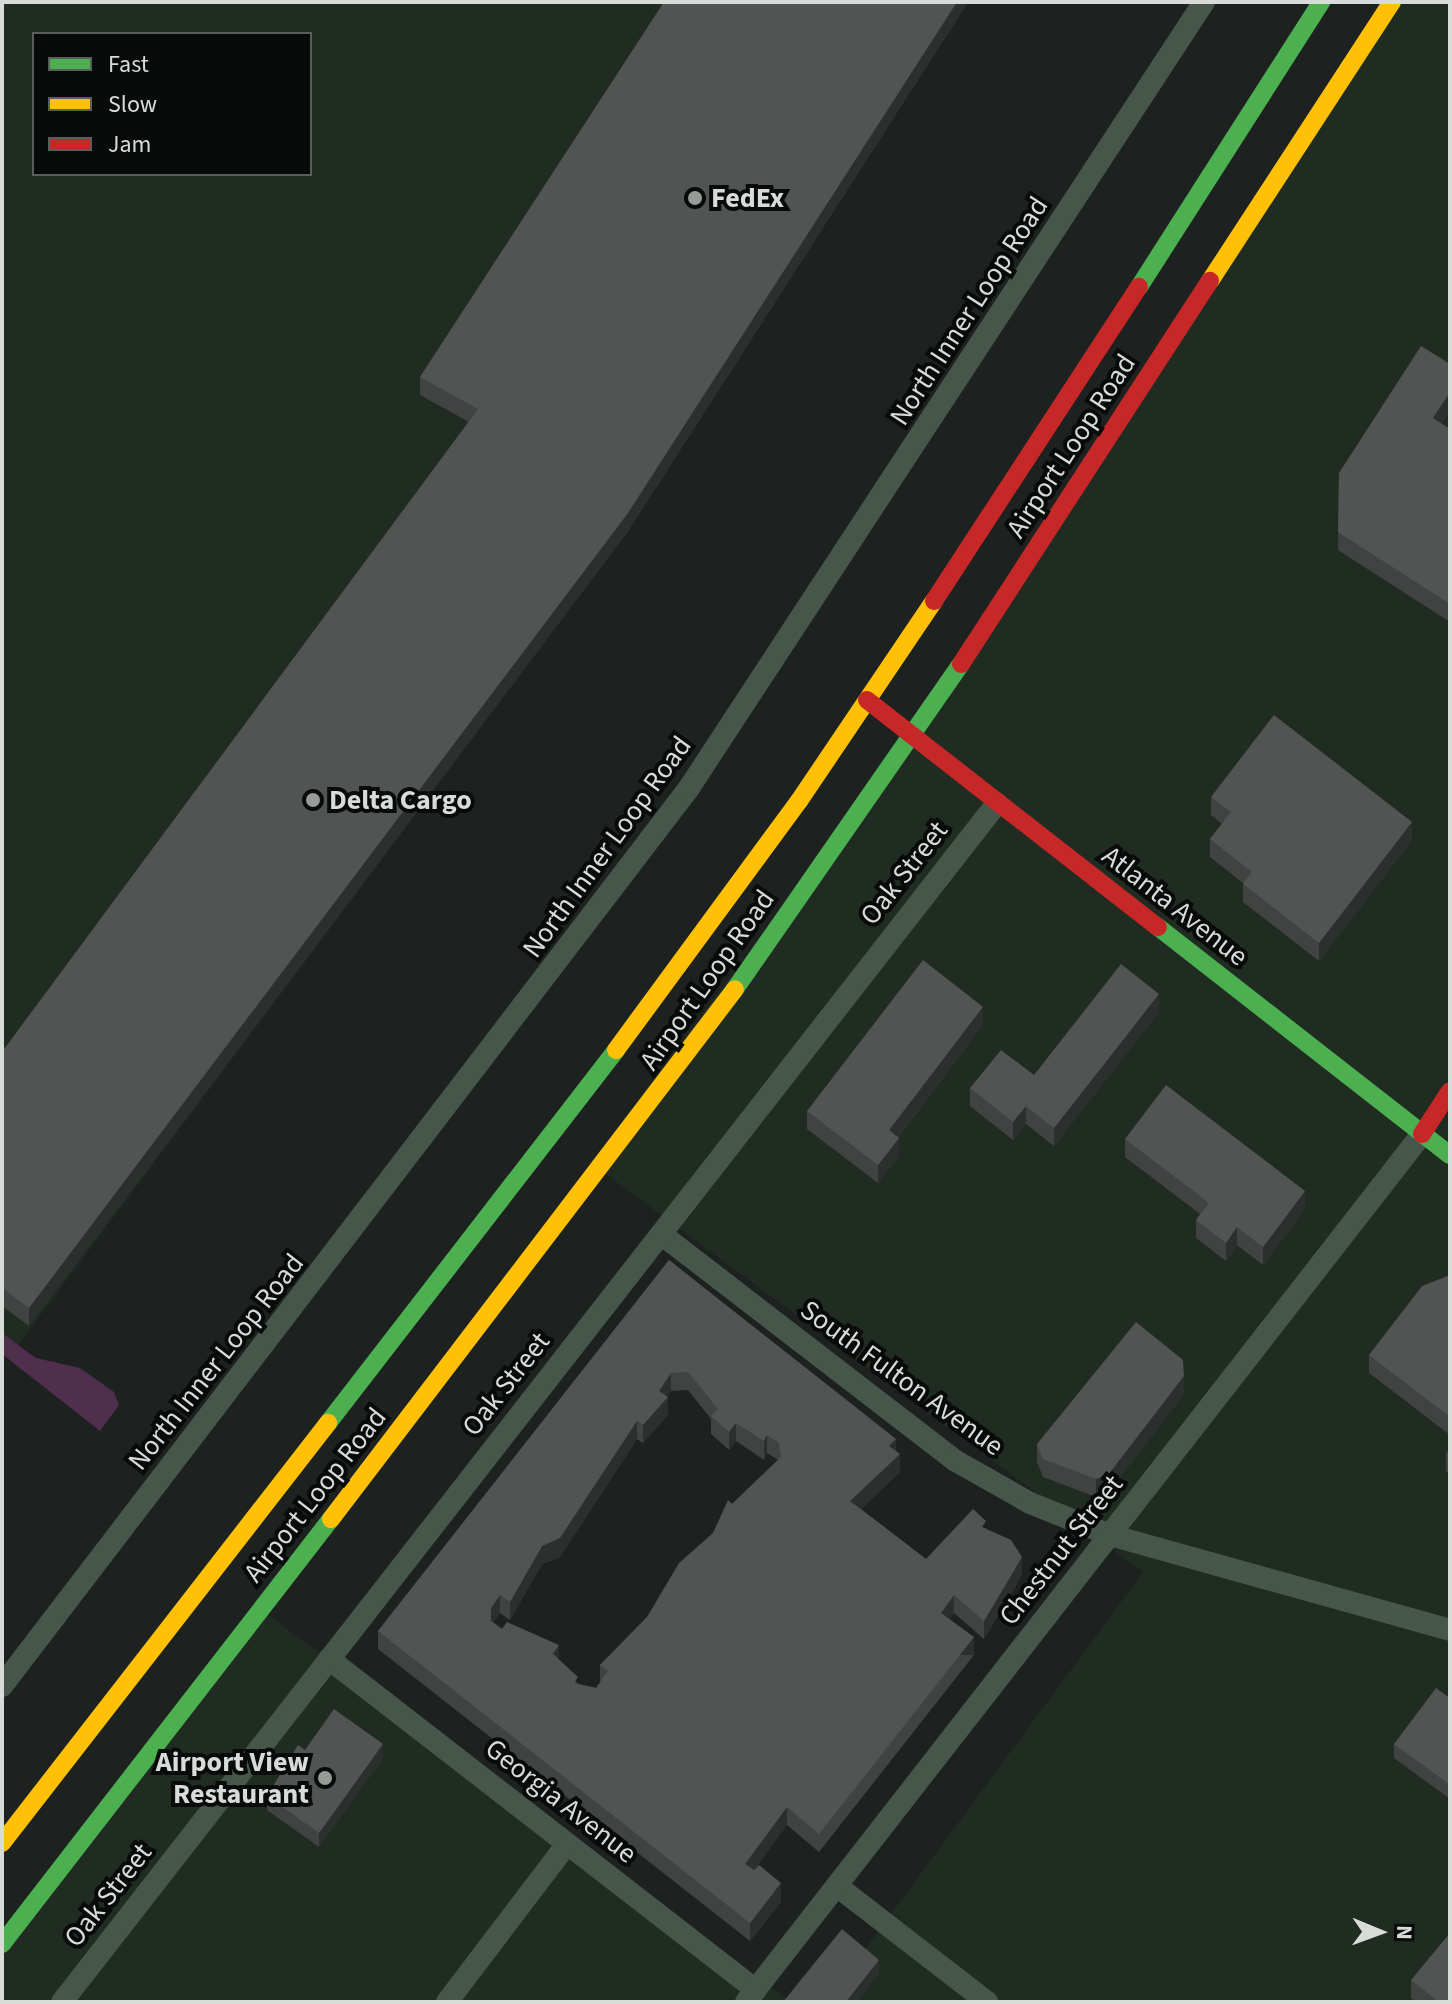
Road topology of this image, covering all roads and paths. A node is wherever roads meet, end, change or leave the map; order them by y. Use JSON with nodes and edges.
{"nodes":[{"id":1,"x":1204,"y":2,"type":"edge"},
{"id":2,"x":1321,"y":2,"type":"edge"},
{"id":3,"x":1392,"y":2,"type":"edge"},
{"id":4,"x":867,"y":700,"type":"junction"},
{"id":5,"x":914,"y":736,"type":"junction"},
{"id":6,"x":997,"y":803,"type":"junction"},
{"id":7,"x":1450,"y":1091,"type":"edge"},
{"id":8,"x":1422,"y":1134,"type":"junction"},
{"id":9,"x":1450,"y":1155,"type":"edge"},
{"id":10,"x":661,"y":1234,"type":"junction"},
{"id":11,"x":1110,"y":1535,"type":"junction"},
{"id":12,"x":1450,"y":1630,"type":"edge"},
{"id":13,"x":329,"y":1659,"type":"junction"},
{"id":14,"x":2,"y":1686,"type":"edge"},
{"id":15,"x":2,"y":1843,"type":"edge"},
{"id":16,"x":567,"y":1844,"type":"junction"},
{"id":17,"x":837,"y":1886,"type":"junction"},
{"id":18,"x":2,"y":1944,"type":"edge"},
{"id":19,"x":751,"y":1996,"type":"edge"},
{"id":20,"x":62,"y":2002,"type":"edge"},
{"id":21,"x":447,"y":2002,"type":"edge"},
{"id":22,"x":987,"y":2002,"type":"edge"}],
"edges":[{"from":1,"to":14,"type":"street","name":"North Inner Loop Road"},
{"from":2,"to":4,"type":"main road","name":"Airport Loop Road"},
{"from":3,"to":5,"type":"main road","name":"Airport Loop Road"},
{"from":4,"to":5,"type":"main road","name":"Atlanta Avenue"},
{"from":4,"to":15,"type":"main road","name":"Airport Loop Road"},
{"from":5,"to":6,"type":"main road","name":"Atlanta Avenue"},
{"from":5,"to":18,"type":"main road","name":"Airport Loop Road"},
{"from":6,"to":8,"type":"main road","name":"Atlanta Avenue"},
{"from":6,"to":10,"type":"street","name":"Oak Street"},
{"from":7,"to":8,"type":"main road"},
{"from":8,"to":9,"type":"main road","name":"Atlanta Avenue"},
{"from":8,"to":11,"type":"street","name":"Chestnut Street"},
{"from":10,"to":11,"type":"street","name":"South Fulton Avenue"},
{"from":10,"to":13,"type":"street","name":"Oak Street"},
{"from":11,"to":12,"type":"street","name":"South Fulton Avenue"},
{"from":11,"to":17,"type":"street","name":"Chestnut Street"},
{"from":13,"to":16,"type":"street","name":"Georgia Avenue"},
{"from":13,"to":20,"type":"street","name":"Oak Street"},
{"from":16,"to":19,"type":"street","name":"Georgia Avenue"},
{"from":16,"to":21,"type":"street"},
{"from":17,"to":19,"type":"street","name":"Chestnut Street"},
{"from":17,"to":22,"type":"street"}]}
